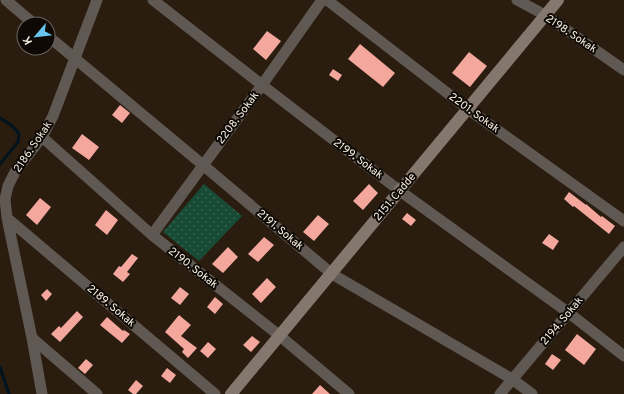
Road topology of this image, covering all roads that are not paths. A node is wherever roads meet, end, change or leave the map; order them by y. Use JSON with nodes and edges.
{"nodes":[{"id":1,"x":6,"y":0,"type":"edge"},
{"id":2,"x":97,"y":0,"type":"edge"},
{"id":3,"x":153,"y":0,"type":"edge"},
{"id":4,"x":322,"y":0,"type":"edge"},
{"id":5,"x":327,"y":0,"type":"edge"},
{"id":6,"x":517,"y":0,"type":"edge"},
{"id":7,"x":558,"y":0,"type":"edge"},
{"id":8,"x":545,"y":15,"type":"junction"},
{"id":9,"x":25,"y":16,"type":"edge"},
{"id":10,"x":56,"y":43,"type":"edge"},
{"id":11,"x":75,"y":59,"type":"junction"},
{"id":12,"x":624,"y":70,"type":"edge"},
{"id":13,"x":262,"y":85,"type":"junction"},
{"id":14,"x":468,"y":109,"type":"junction"},
{"id":15,"x":42,"y":137,"type":"junction"},
{"id":16,"x":203,"y":165,"type":"junction"},
{"id":17,"x":400,"y":191,"type":"junction"},
{"id":18,"x":7,"y":218,"type":"junction"},
{"id":19,"x":624,"y":221,"type":"edge"},
{"id":20,"x":152,"y":235,"type":"junction"},
{"id":21,"x":624,"y":248,"type":"edge"},
{"id":22,"x":332,"y":274,"type":"junction"},
{"id":23,"x":569,"y":312,"type":"junction"},
{"id":24,"x":280,"y":336,"type":"junction"},
{"id":25,"x":32,"y":338,"type":"junction"},
{"id":26,"x":624,"y":356,"type":"edge"},
{"id":27,"x":512,"y":379,"type":"junction"},
{"id":28,"x":42,"y":394,"type":"edge"},
{"id":29,"x":97,"y":394,"type":"edge"},
{"id":30,"x":215,"y":394,"type":"edge"},
{"id":31,"x":232,"y":394,"type":"edge"},
{"id":32,"x":349,"y":394,"type":"edge"},
{"id":33,"x":500,"y":394,"type":"edge"},
{"id":34,"x":532,"y":394,"type":"edge"}],
"edges":[{"from":1,"to":9,"type":"street"},
{"from":2,"to":11,"type":"street","name":"2186. Sokak"},
{"from":3,"to":13,"type":"street","name":"2199. Sokak"},
{"from":4,"to":13,"type":"street","name":"2208. Sokak"},
{"from":5,"to":14,"type":"street","name":"2201. Sokak"},
{"from":6,"to":8,"type":"street","name":"2198. Sokak"},
{"from":7,"to":8,"type":"street","name":"2151. Cadde"},
{"from":8,"to":12,"type":"street","name":"2198. Sokak"},
{"from":8,"to":14,"type":"street","name":"2151. Cadde"},
{"from":10,"to":11,"type":"street","name":"2191. Sokak"},
{"from":11,"to":15,"type":"street","name":"2186. Sokak"},
{"from":11,"to":16,"type":"street","name":"2191. Sokak"},
{"from":13,"to":16,"type":"street","name":"2208. Sokak"},
{"from":13,"to":17,"type":"street","name":"2199. Sokak"},
{"from":14,"to":17,"type":"street","name":"2151. Cadde"},
{"from":14,"to":19,"type":"street","name":"2201. Sokak"},
{"from":15,"to":18,"type":"street","name":"2186. Sokak"},
{"from":15,"to":20,"type":"street","name":"2190. Sokak"},
{"from":16,"to":20,"type":"street","name":"2208. Sokak"},
{"from":16,"to":22,"type":"street","name":"2191. Sokak"},
{"from":17,"to":22,"type":"street","name":"2151. Cadde"},
{"from":17,"to":23,"type":"street","name":"2199. Sokak"},
{"from":18,"to":25,"type":"street","name":"2186. Sokak"},
{"from":18,"to":30,"type":"street","name":"2189. Sokak"},
{"from":20,"to":24,"type":"street","name":"2190. Sokak"},
{"from":21,"to":23,"type":"street","name":"2194. Sokak"},
{"from":22,"to":24,"type":"street","name":"2151. Cadde"},
{"from":22,"to":27,"type":"street","name":"2191. Sokak"},
{"from":23,"to":26,"type":"street","name":"2199. Sokak"},
{"from":23,"to":27,"type":"street","name":"2194. Sokak"},
{"from":24,"to":31,"type":"street","name":"2151. Cadde"},
{"from":24,"to":32,"type":"street","name":"2190. Sokak"},
{"from":25,"to":28,"type":"street","name":"2186. Sokak"},
{"from":25,"to":29,"type":"street"},
{"from":27,"to":33,"type":"street","name":"2194. Sokak"},
{"from":27,"to":34,"type":"street","name":"2191. Sokak"}]}
